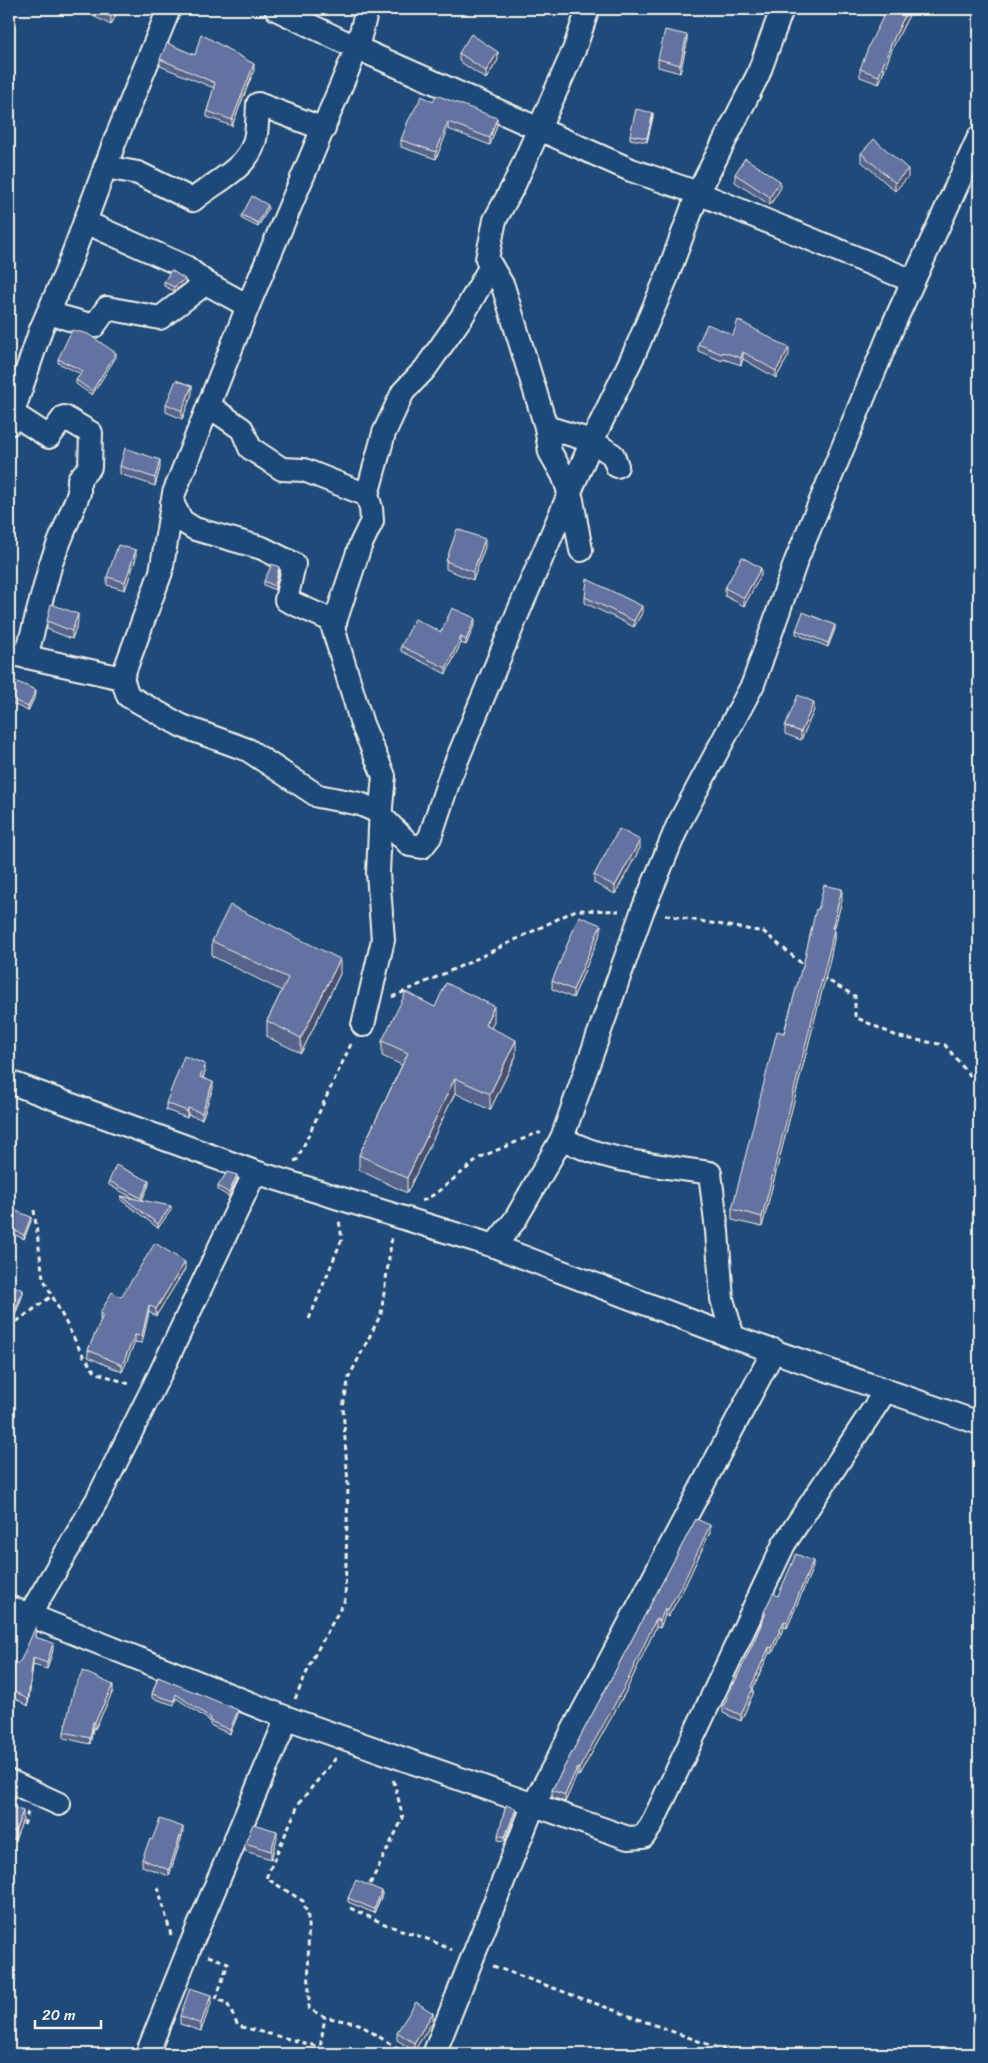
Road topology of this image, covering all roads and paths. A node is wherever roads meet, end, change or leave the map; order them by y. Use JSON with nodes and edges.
{"nodes":[{"id":1,"x":169,"y":9,"type":"edge"},
{"id":2,"x":276,"y":9,"type":"edge"},
{"id":3,"x":368,"y":9,"type":"edge"},
{"id":4,"x":588,"y":9,"type":"edge"},
{"id":5,"x":782,"y":9,"type":"edge"},
{"id":6,"x":357,"y":48,"type":"junction"},
{"id":7,"x":539,"y":128,"type":"junction"},
{"id":8,"x":324,"y":130,"type":"junction"},
{"id":9,"x":979,"y":137,"type":"edge"},
{"id":10,"x":105,"y":166,"type":"junction"},
{"id":11,"x":698,"y":193,"type":"junction"},
{"id":12,"x":85,"y":222,"type":"junction"},
{"id":13,"x":492,"y":266,"type":"junction"},
{"id":14,"x":913,"y":281,"type":"junction"},
{"id":15,"x":206,"y":284,"type":"junction"},
{"id":16,"x":248,"y":306,"type":"junction"},
{"id":17,"x":48,"y":313,"type":"junction"},
{"id":18,"x":209,"y":406,"type":"junction"},
{"id":19,"x":11,"y":419,"type":"edge"},
{"id":20,"x":546,"y":428,"type":"junction"},
{"id":21,"x":592,"y":441,"type":"junction"},
{"id":22,"x":617,"y":466,"type":"dead end"},
{"id":23,"x":570,"y":494,"type":"junction"},
{"id":24,"x":367,"y":495,"type":"junction"},
{"id":25,"x":172,"y":503,"type":"junction"},
{"id":26,"x":581,"y":550,"type":"dead end"},
{"id":27,"x":335,"y":622,"type":"junction"},
{"id":28,"x":17,"y":655,"type":"edge"},
{"id":29,"x":122,"y":678,"type":"junction"},
{"id":30,"x":380,"y":815,"type":"junction"},
{"id":31,"x":363,"y":1025,"type":"dead end"},
{"id":32,"x":9,"y":1082,"type":"edge"},
{"id":33,"x":562,"y":1138,"type":"junction"},
{"id":34,"x":255,"y":1172,"type":"junction"},
{"id":35,"x":336,"y":1197,"type":"junction"},
{"id":36,"x":34,"y":1210,"type":"dead end"},
{"id":37,"x":396,"y":1216,"type":"junction"},
{"id":38,"x":494,"y":1246,"type":"junction"},
{"id":39,"x":52,"y":1296,"type":"junction"},
{"id":40,"x":309,"y":1319,"type":"dead end"},
{"id":41,"x":9,"y":1327,"type":"edge"},
{"id":42,"x":733,"y":1337,"type":"junction"},
{"id":43,"x":774,"y":1350,"type":"junction"},
{"id":44,"x":886,"y":1390,"type":"junction"},
{"id":45,"x":151,"y":1391,"type":"junction"},
{"id":46,"x":979,"y":1423,"type":"edge"},
{"id":47,"x":19,"y":1610,"type":"edge"},
{"id":48,"x":9,"y":1661,"type":"edge"},
{"id":49,"x":286,"y":1718,"type":"junction"},
{"id":50,"x":350,"y":1740,"type":"junction"},
{"id":51,"x":387,"y":1753,"type":"junction"},
{"id":52,"x":9,"y":1781,"type":"edge"},
{"id":53,"x":60,"y":1804,"type":"dead end"},
{"id":54,"x":534,"y":1804,"type":"junction"},
{"id":55,"x":370,"y":1884,"type":"edge"},
{"id":56,"x":158,"y":1887,"type":"dead end"},
{"id":57,"x":350,"y":1908,"type":"dead end"},
{"id":58,"x":189,"y":1949,"type":"junction"},
{"id":59,"x":472,"y":1959,"type":"junction"},
{"id":60,"x":326,"y":2017,"type":"junction"},
{"id":61,"x":320,"y":2048,"type":"junction"},
{"id":62,"x":147,"y":2054,"type":"edge"},
{"id":63,"x":319,"y":2054,"type":"edge"},
{"id":64,"x":419,"y":2054,"type":"edge"},
{"id":65,"x":434,"y":2054,"type":"edge"},
{"id":66,"x":734,"y":2054,"type":"edge"}],
"edges":[{"from":1,"to":10,"type":"street"},
{"from":2,"to":6,"type":"street"},
{"from":3,"to":6,"type":"street"},
{"from":4,"to":7,"type":"street"},
{"from":5,"to":11,"type":"street"},
{"from":6,"to":7,"type":"street"},
{"from":6,"to":8,"type":"street"},
{"from":7,"to":11,"type":"street"},
{"from":7,"to":13,"type":"street"},
{"from":8,"to":10,"type":"street"},
{"from":8,"to":16,"type":"street"},
{"from":9,"to":14,"type":"street"},
{"from":10,"to":12,"type":"street"},
{"from":11,"to":14,"type":"street"},
{"from":11,"to":21,"type":"street"},
{"from":12,"to":15,"type":"street"},
{"from":12,"to":17,"type":"street"},
{"from":13,"to":20,"type":"street"},
{"from":13,"to":24,"type":"street"},
{"from":14,"to":33,"type":"street"},
{"from":15,"to":16,"type":"street"},
{"from":15,"to":17,"type":"street"},
{"from":16,"to":18,"type":"street"},
{"from":17,"to":19,"type":"street"},
{"from":18,"to":24,"type":"street"},
{"from":18,"to":25,"type":"street"},
{"from":19,"to":28,"type":"street"},
{"from":20,"to":21,"type":"street"},
{"from":20,"to":23,"type":"street"},
{"from":21,"to":22,"type":"street"},
{"from":21,"to":23,"type":"street"},
{"from":23,"to":26,"type":"street"},
{"from":23,"to":30,"type":"street"},
{"from":24,"to":27,"type":"street"},
{"from":25,"to":27,"type":"street"},
{"from":25,"to":29,"type":"street"},
{"from":27,"to":30,"type":"street"},
{"from":28,"to":29,"type":"street"},
{"from":29,"to":30,"type":"street"},
{"from":30,"to":31,"type":"street"},
{"from":32,"to":34,"type":"street"},
{"from":33,"to":37,"type":"path"},
{"from":33,"to":38,"type":"street"},
{"from":33,"to":42,"type":"street"},
{"from":34,"to":35,"type":"street"},
{"from":34,"to":45,"type":"street"},
{"from":35,"to":37,"type":"street"},
{"from":35,"to":40,"type":"path"},
{"from":36,"to":39,"type":"path"},
{"from":37,"to":38,"type":"street"},
{"from":37,"to":49,"type":"path"},
{"from":38,"to":42,"type":"street"},
{"from":39,"to":41,"type":"path"},
{"from":39,"to":45,"type":"path"},
{"from":42,"to":43,"type":"street"},
{"from":43,"to":44,"type":"street"},
{"from":43,"to":54,"type":"street"},
{"from":44,"to":46,"type":"street"},
{"from":44,"to":54,"type":"street"},
{"from":45,"to":47,"type":"street"},
{"from":47,"to":48,"type":"street"},
{"from":47,"to":49,"type":"street"},
{"from":49,"to":50,"type":"street"},
{"from":49,"to":58,"type":"street"},
{"from":50,"to":51,"type":"street"},
{"from":50,"to":60,"type":"path"},
{"from":51,"to":54,"type":"street"},
{"from":51,"to":55,"type":"path"},
{"from":52,"to":53,"type":"street"},
{"from":54,"to":59,"type":"street"},
{"from":56,"to":58,"type":"path"},
{"from":57,"to":59,"type":"path"},
{"from":58,"to":61,"type":"path"},
{"from":58,"to":62,"type":"street"},
{"from":59,"to":65,"type":"street"},
{"from":59,"to":66,"type":"path"},
{"from":60,"to":61,"type":"path"},
{"from":60,"to":64,"type":"path"},
{"from":61,"to":63,"type":"path"}]}
